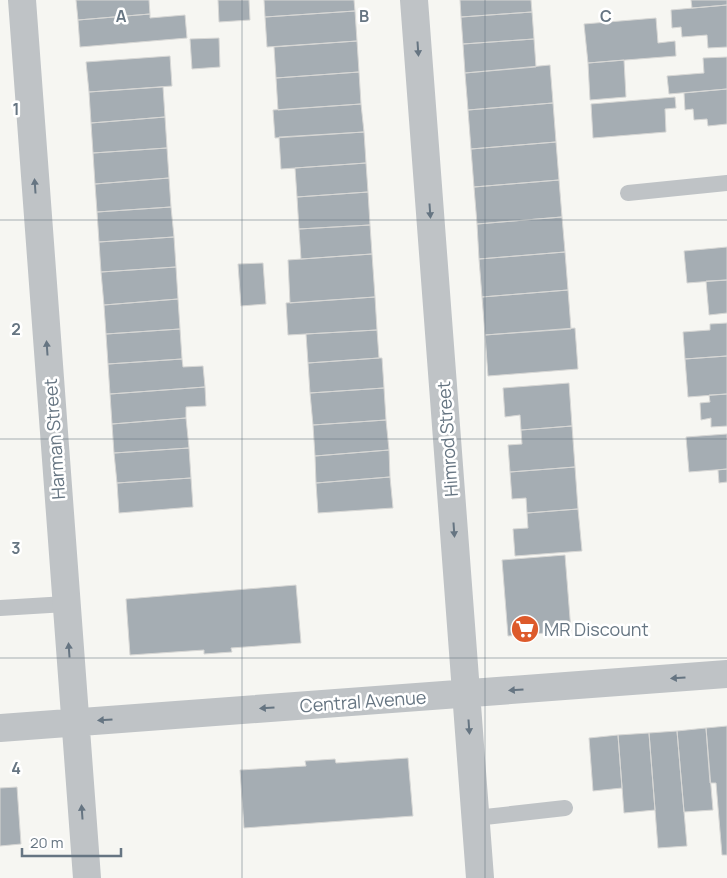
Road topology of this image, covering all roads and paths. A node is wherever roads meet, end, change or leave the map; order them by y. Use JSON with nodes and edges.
{"nodes":[{"id":1,"x":22,"y":0,"type":"edge"},
{"id":2,"x":414,"y":0,"type":"edge"},
{"id":3,"x":727,"y":183,"type":"edge"},
{"id":4,"x":628,"y":193,"type":"dead end"},
{"id":5,"x":66,"y":604,"type":"junction"},
{"id":6,"x":0,"y":608,"type":"edge"},
{"id":7,"x":727,"y":674,"type":"edge"},
{"id":8,"x":467,"y":693,"type":"junction"},
{"id":9,"x":75,"y":722,"type":"junction"},
{"id":10,"x":0,"y":728,"type":"edge"},
{"id":11,"x":565,"y":808,"type":"dead end"},
{"id":12,"x":476,"y":818,"type":"junction"},
{"id":13,"x":86,"y":878,"type":"edge"},
{"id":14,"x":480,"y":878,"type":"edge"}],
"edges":[{"from":5,"to":1,"type":"street","name":"Harman Street","one_way":true},
{"from":2,"to":8,"type":"street","name":"Himrod Street","one_way":true},
{"from":3,"to":4,"type":"lane"},
{"from":5,"to":6,"type":"lane"},
{"from":9,"to":5,"type":"street","name":"Harman Street","one_way":true},
{"from":7,"to":8,"type":"street","name":"Central Avenue","one_way":true},
{"from":8,"to":9,"type":"street","name":"Central Avenue","one_way":true},
{"from":8,"to":12,"type":"street","name":"Himrod Street","one_way":true},
{"from":9,"to":10,"type":"street","name":"Central Avenue"},
{"from":13,"to":9,"type":"street","name":"Harman Street","one_way":true},
{"from":11,"to":12,"type":"lane"},
{"from":12,"to":14,"type":"street","name":"Himrod Street"}]}
